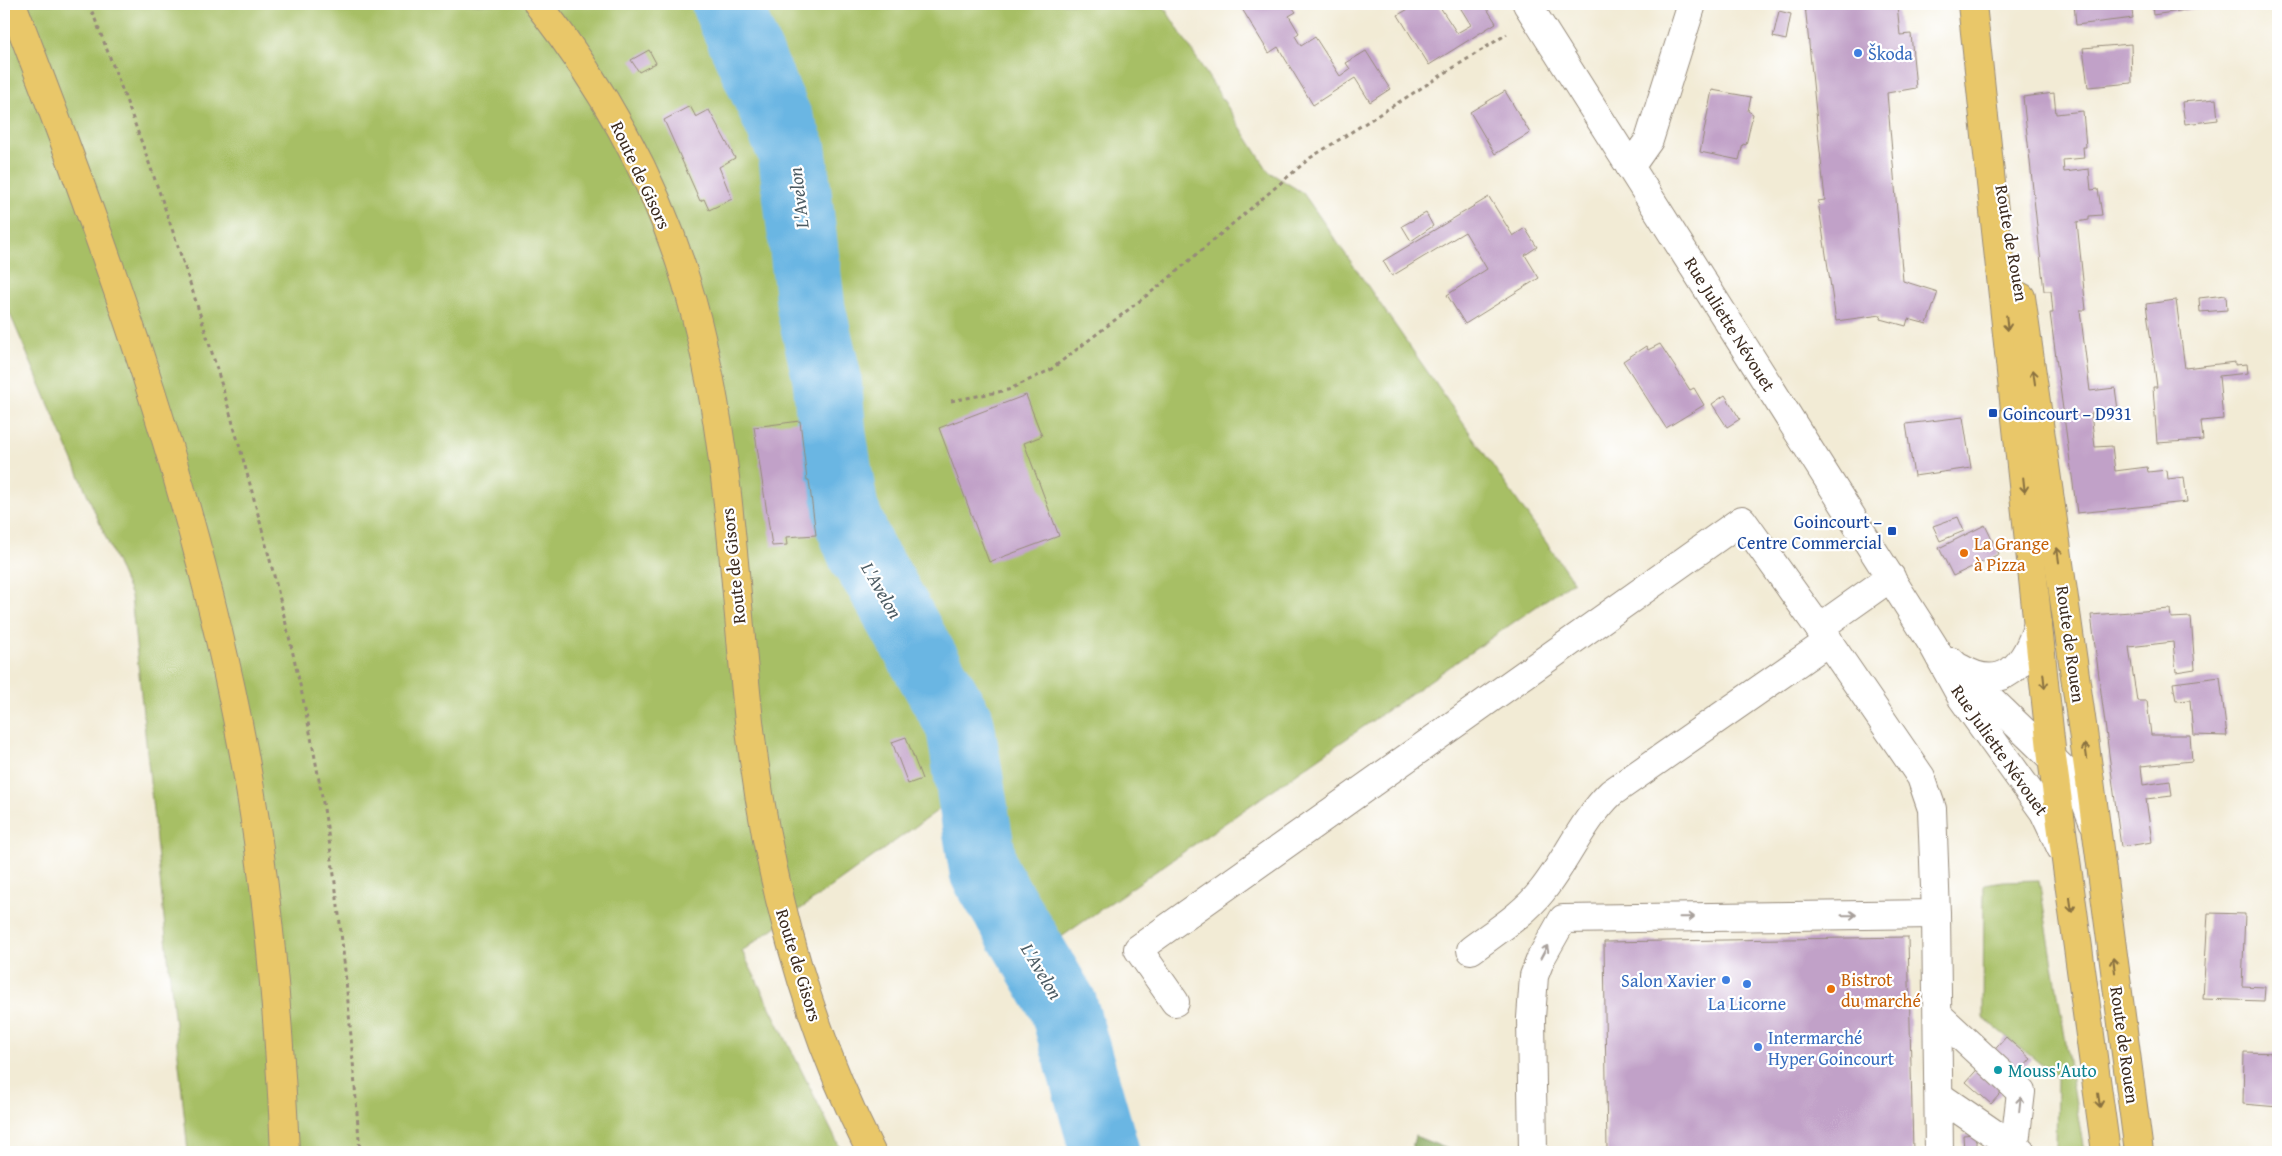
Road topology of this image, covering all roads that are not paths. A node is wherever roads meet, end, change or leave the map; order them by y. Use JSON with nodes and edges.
{"nodes":[{"id":1,"x":12,"y":4,"type":"edge"},
{"id":2,"x":538,"y":4,"type":"edge"},
{"id":3,"x":1692,"y":4,"type":"edge"},
{"id":4,"x":1972,"y":4,"type":"edge"},
{"id":5,"x":1531,"y":10,"type":"edge"},
{"id":6,"x":1978,"y":48,"type":"junction"},
{"id":7,"x":1630,"y":167,"type":"junction"},
{"id":8,"x":1890,"y":577,"type":"junction"},
{"id":9,"x":2038,"y":624,"type":"junction"},
{"id":10,"x":1824,"y":635,"type":"junction"},
{"id":11,"x":1933,"y":644,"type":"junction"},
{"id":12,"x":1954,"y":664,"type":"junction"},
{"id":13,"x":2052,"y":758,"type":"junction"},
{"id":14,"x":2097,"y":834,"type":"junction"},
{"id":15,"x":2064,"y":856,"type":"junction"},
{"id":16,"x":1936,"y":914,"type":"junction"},
{"id":17,"x":1471,"y":950,"type":"dead end"},
{"id":18,"x":1175,"y":1002,"type":"dead end"},
{"id":19,"x":1938,"y":1015,"type":"junction"},
{"id":20,"x":1939,"y":1096,"type":"junction"},
{"id":21,"x":2017,"y":1151,"type":"edge"},
{"id":22,"x":285,"y":1152,"type":"edge"},
{"id":23,"x":871,"y":1152,"type":"edge"},
{"id":24,"x":1533,"y":1152,"type":"edge"},
{"id":25,"x":1939,"y":1152,"type":"edge"},
{"id":26,"x":2106,"y":1152,"type":"edge"},
{"id":27,"x":2139,"y":1152,"type":"edge"}],
"edges":[{"from":1,"to":22,"type":"main road"},
{"from":2,"to":23,"type":"main road","name":"Route de Gisors"},
{"from":3,"to":7,"type":"street"},
{"from":4,"to":6,"type":"main road","name":"Route de Rouen"},
{"from":5,"to":7,"type":"street","name":"Rue Juliette Névouet"},
{"from":6,"to":9,"type":"main road","name":"Route de Rouen","one_way":true},
{"from":14,"to":6,"type":"main road","name":"Route de Rouen","one_way":true},
{"from":7,"to":8,"type":"street","name":"Rue Juliette Névouet"},
{"from":8,"to":10,"type":"street"},
{"from":8,"to":11,"type":"street","name":"Rue Juliette Névouet"},
{"from":9,"to":12,"type":"street","name":"Rue Juliette Névouet"},
{"from":9,"to":13,"type":"main road","name":"Route de Rouen","one_way":true},
{"from":10,"to":16,"type":"street"},
{"from":10,"to":17,"type":"street"},
{"from":10,"to":18,"type":"street"},
{"from":11,"to":12,"type":"street","name":"Rue Juliette Névouet"},
{"from":11,"to":15,"type":"street","name":"Rue Juliette Névouet"},
{"from":12,"to":13,"type":"street","name":"Rue Juliette Névouet"},
{"from":13,"to":14,"type":"street","name":"Rue Juliette Névouet"},
{"from":13,"to":15,"type":"main road","name":"Route de Rouen"},
{"from":27,"to":14,"type":"main road","name":"Route de Rouen","one_way":true},
{"from":15,"to":26,"type":"main road","name":"Route de Rouen","one_way":true},
{"from":16,"to":19,"type":"street"},
{"from":24,"to":16,"type":"street","one_way":true},
{"from":19,"to":20,"type":"street"},
{"from":21,"to":19,"type":"street","one_way":true},
{"from":20,"to":21,"type":"street"},
{"from":20,"to":25,"type":"street"}]}
